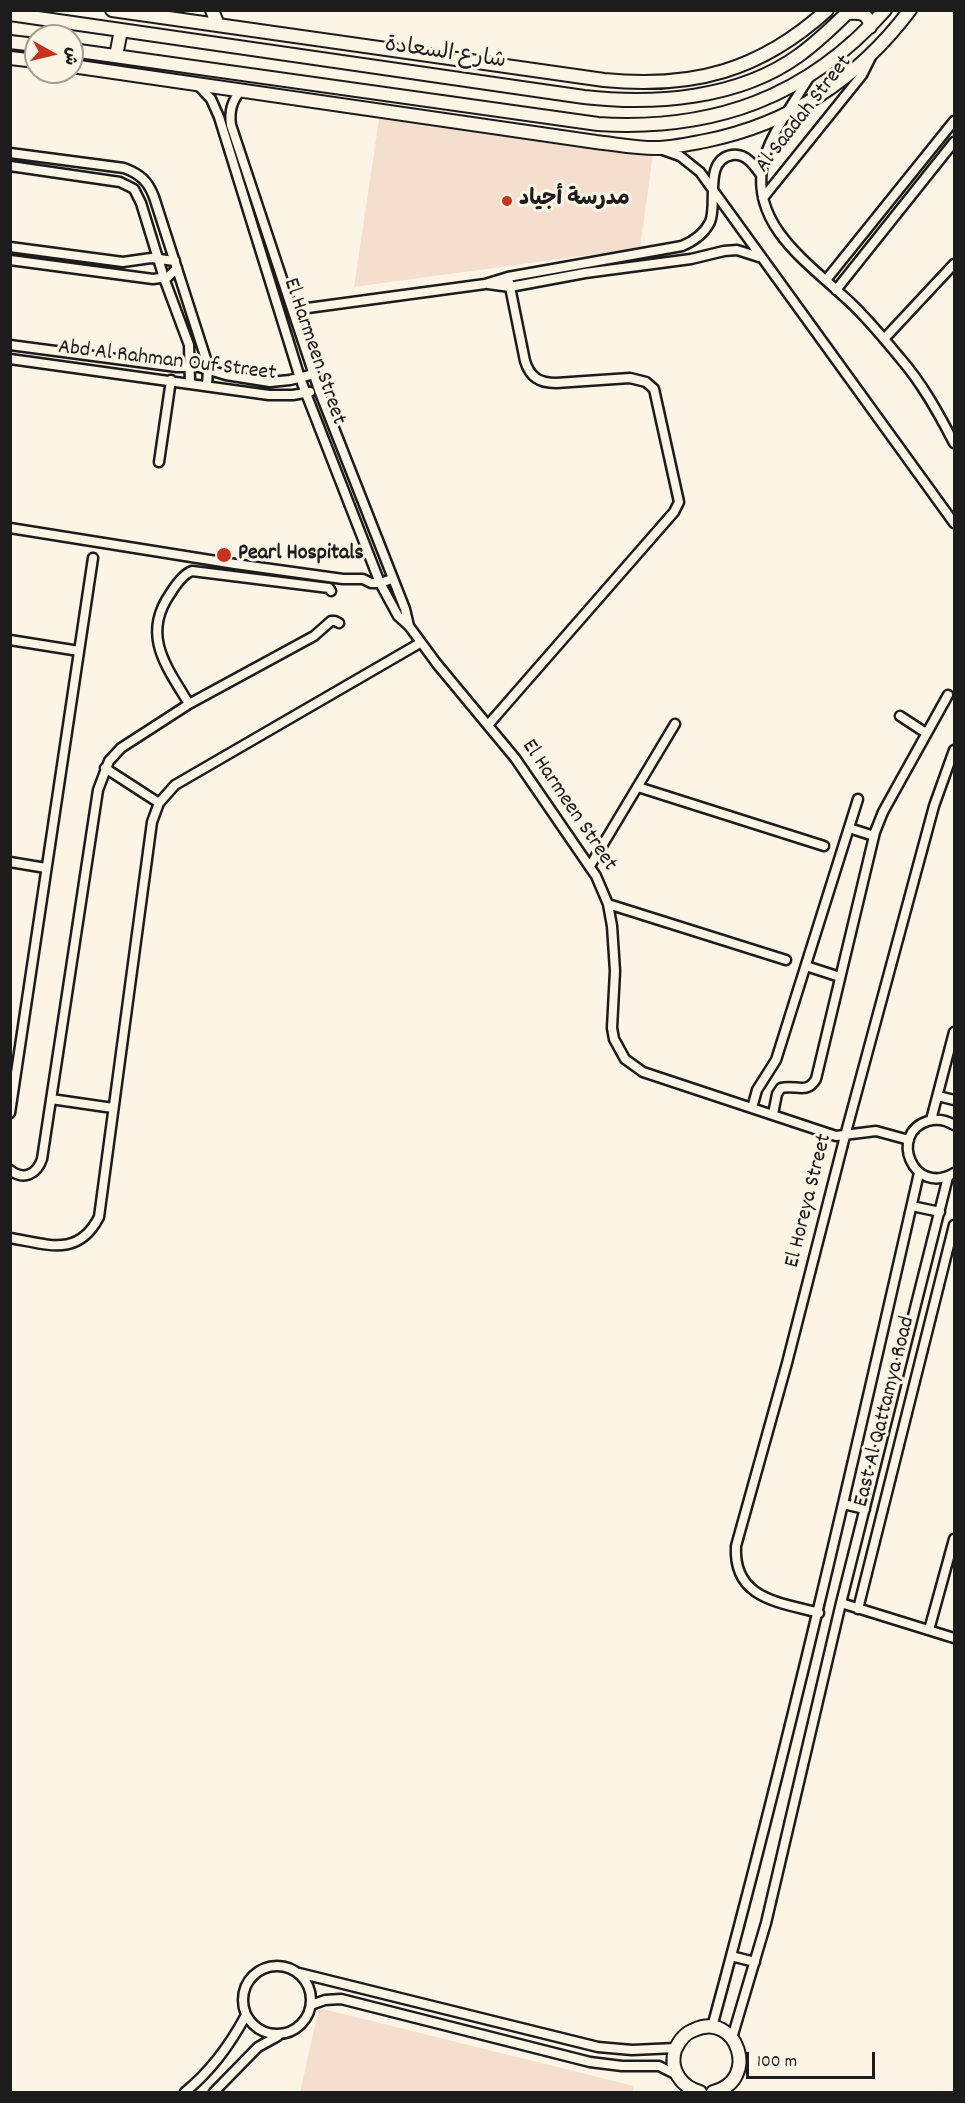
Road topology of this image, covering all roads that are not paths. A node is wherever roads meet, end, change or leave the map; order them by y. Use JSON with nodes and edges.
{"nodes":[{"id":1,"x":112,"y":10,"type":"edge"},
{"id":2,"x":212,"y":10,"type":"edge"},
{"id":3,"x":827,"y":10,"type":"edge"},
{"id":4,"x":885,"y":10,"type":"edge"},
{"id":5,"x":910,"y":10,"type":"edge"},
{"id":6,"x":849,"y":12,"type":"edge"},
{"id":7,"x":10,"y":14,"type":"edge"},
{"id":8,"x":169,"y":14,"type":"edge"},
{"id":9,"x":218,"y":25,"type":"junction"},
{"id":10,"x":870,"y":27,"type":"junction"},
{"id":11,"x":121,"y":30,"type":"junction"},
{"id":12,"x":355,"y":44,"type":"junction"},
{"id":13,"x":84,"y":52,"type":"edge"},
{"id":14,"x":873,"y":53,"type":"junction"},
{"id":15,"x":116,"y":56,"type":"junction"},
{"id":16,"x":340,"y":62,"type":"junction"},
{"id":17,"x":84,"y":68,"type":"edge"},
{"id":18,"x":572,"y":75,"type":"junction"},
{"id":19,"x":810,"y":76,"type":"junction"},
{"id":20,"x":197,"y":84,"type":"junction"},
{"id":21,"x":330,"y":86,"type":"junction"},
{"id":22,"x":241,"y":90,"type":"junction"},
{"id":23,"x":584,"y":97,"type":"junction"},
{"id":24,"x":345,"y":106,"type":"junction"},
{"id":25,"x":788,"y":114,"type":"junction"},
{"id":26,"x":562,"y":119,"type":"junction"},
{"id":27,"x":954,"y":121,"type":"edge"},
{"id":28,"x":572,"y":139,"type":"junction"},
{"id":29,"x":954,"y":142,"type":"edge"},
{"id":30,"x":657,"y":148,"type":"junction"},
{"id":31,"x":10,"y":153,"type":"edge"},
{"id":32,"x":10,"y":166,"type":"edge"},
{"id":33,"x":124,"y":168,"type":"junction"},
{"id":34,"x":761,"y":175,"type":"junction"},
{"id":35,"x":120,"y":182,"type":"junction"},
{"id":36,"x":714,"y":192,"type":"junction"},
{"id":37,"x":763,"y":198,"type":"junction"},
{"id":38,"x":10,"y":247,"type":"edge"},
{"id":39,"x":158,"y":258,"type":"junction"},
{"id":40,"x":760,"y":258,"type":"junction"},
{"id":41,"x":10,"y":260,"type":"edge"},
{"id":42,"x":954,"y":264,"type":"edge"},
{"id":43,"x":176,"y":265,"type":"junction"},
{"id":44,"x":508,"y":277,"type":"junction"},
{"id":45,"x":164,"y":278,"type":"junction"},
{"id":46,"x":826,"y":280,"type":"junction"},
{"id":47,"x":485,"y":284,"type":"junction"},
{"id":48,"x":510,"y":286,"type":"junction"},
{"id":49,"x":836,"y":290,"type":"junction"},
{"id":50,"x":293,"y":310,"type":"junction"},
{"id":51,"x":884,"y":339,"type":"junction"},
{"id":52,"x":10,"y":345,"type":"edge"},
{"id":53,"x":10,"y":359,"type":"edge"},
{"id":54,"x":190,"y":366,"type":"junction"},
{"id":55,"x":208,"y":370,"type":"junction"},
{"id":56,"x":314,"y":374,"type":"junction"},
{"id":57,"x":300,"y":378,"type":"junction"},
{"id":58,"x":171,"y":380,"type":"junction"},
{"id":59,"x":190,"y":383,"type":"junction"},
{"id":60,"x":207,"y":385,"type":"junction"},
{"id":61,"x":319,"y":390,"type":"junction"},
{"id":62,"x":305,"y":393,"type":"junction"},
{"id":63,"x":954,"y":443,"type":"edge"},
{"id":64,"x":159,"y":462,"type":"dead end"},
{"id":65,"x":954,"y":523,"type":"edge"},
{"id":66,"x":10,"y":528,"type":"edge"},
{"id":67,"x":93,"y":558,"type":"dead end"},
{"id":68,"x":235,"y":564,"type":"junction"},
{"id":69,"x":386,"y":565,"type":"junction"},
{"id":70,"x":251,"y":566,"type":"junction"},
{"id":71,"x":375,"y":569,"type":"junction"},
{"id":72,"x":232,"y":576,"type":"junction"},
{"id":73,"x":249,"y":579,"type":"junction"},
{"id":74,"x":363,"y":579,"type":"junction"},
{"id":75,"x":392,"y":579,"type":"junction"},
{"id":76,"x":380,"y":583,"type":"junction"},
{"id":77,"x":331,"y":591,"type":"dead end"},
{"id":78,"x":339,"y":623,"type":"dead end"},
{"id":79,"x":409,"y":626,"type":"junction"},
{"id":80,"x":10,"y":640,"type":"edge"},
{"id":81,"x":420,"y":643,"type":"junction"},
{"id":82,"x":80,"y":651,"type":"junction"},
{"id":83,"x":948,"y":695,"type":"dead end"},
{"id":84,"x":189,"y":704,"type":"junction"},
{"id":85,"x":900,"y":716,"type":"dead end"},
{"id":86,"x":675,"y":724,"type":"dead end"},
{"id":87,"x":488,"y":725,"type":"junction"},
{"id":88,"x":926,"y":734,"type":"junction"},
{"id":89,"x":954,"y":750,"type":"edge"},
{"id":90,"x":105,"y":768,"type":"junction"},
{"id":91,"x":638,"y":787,"type":"junction"},
{"id":92,"x":858,"y":799,"type":"dead end"},
{"id":93,"x":159,"y":803,"type":"junction"},
{"id":94,"x":849,"y":828,"type":"junction"},
{"id":95,"x":874,"y":836,"type":"junction"},
{"id":96,"x":824,"y":846,"type":"dead end"},
{"id":97,"x":10,"y":862,"type":"edge"},
{"id":98,"x":590,"y":866,"type":"junction"},
{"id":99,"x":46,"y":868,"type":"junction"},
{"id":100,"x":608,"y":904,"type":"junction"},
{"id":101,"x":786,"y":960,"type":"dead end"},
{"id":102,"x":806,"y":966,"type":"junction"},
{"id":103,"x":840,"y":977,"type":"junction"},
{"id":104,"x":954,"y":1032,"type":"edge"},
{"id":105,"x":938,"y":1096,"type":"junction"},
{"id":106,"x":51,"y":1099,"type":"junction"},
{"id":107,"x":954,"y":1100,"type":"edge"},
{"id":108,"x":113,"y":1108,"type":"junction"},
{"id":109,"x":752,"y":1108,"type":"junction"},
{"id":110,"x":10,"y":1113,"type":"edge"},
{"id":111,"x":772,"y":1114,"type":"junction"},
{"id":112,"x":931,"y":1120,"type":"junction"},
{"id":113,"x":954,"y":1125,"type":"edge"},
{"id":114,"x":845,"y":1136,"type":"junction"},
{"id":115,"x":909,"y":1140,"type":"junction"},
{"id":116,"x":10,"y":1170,"type":"edge"},
{"id":117,"x":919,"y":1173,"type":"junction"},
{"id":118,"x":951,"y":1175,"type":"edge"},
{"id":119,"x":912,"y":1206,"type":"junction"},
{"id":120,"x":940,"y":1212,"type":"junction"},
{"id":121,"x":954,"y":1225,"type":"edge"},
{"id":122,"x":10,"y":1238,"type":"edge"},
{"id":123,"x":843,"y":1504,"type":"junction"},
{"id":124,"x":865,"y":1509,"type":"junction"},
{"id":125,"x":954,"y":1539,"type":"edge"},
{"id":126,"x":841,"y":1603,"type":"junction"},
{"id":127,"x":858,"y":1609,"type":"junction"},
{"id":128,"x":819,"y":1613,"type":"junction"},
{"id":129,"x":929,"y":1630,"type":"junction"},
{"id":130,"x":954,"y":1638,"type":"edge"},
{"id":131,"x":731,"y":1956,"type":"junction"},
{"id":132,"x":755,"y":1962,"type":"junction"},
{"id":133,"x":299,"y":1973,"type":"junction"},
{"id":134,"x":311,"y":2005,"type":"junction"},
{"id":135,"x":246,"y":2015,"type":"junction"},
{"id":136,"x":712,"y":2027,"type":"junction"},
{"id":137,"x":280,"y":2035,"type":"junction"},
{"id":138,"x":732,"y":2038,"type":"junction"},
{"id":139,"x":676,"y":2048,"type":"junction"},
{"id":140,"x":677,"y":2075,"type":"junction"},
{"id":141,"x":688,"y":2090,"type":"edge"},
{"id":142,"x":185,"y":2092,"type":"edge"},
{"id":143,"x":214,"y":2092,"type":"edge"},
{"id":144,"x":700,"y":2092,"type":"edge"},
{"id":145,"x":716,"y":2092,"type":"edge"}],
"edges":[{"from":1,"to":8,"type":"street"},
{"from":2,"to":9,"type":"street"},
{"from":3,"to":18,"type":"street"},
{"from":4,"to":10,"type":"street","name":"شارع السعادة"},
{"from":5,"to":14,"type":"street"},
{"from":6,"to":10,"type":"street"},
{"from":6,"to":23,"type":"street","name":"شارع السعادة"},
{"from":7,"to":11,"type":"street","name":"شارع السعادة"},
{"from":8,"to":9,"type":"street"},
{"from":9,"to":12,"type":"street"},
{"from":10,"to":19,"type":"street","name":"شارع السعادة"},
{"from":11,"to":15,"type":"street"},
{"from":11,"to":16,"type":"street","name":"شارع السعادة"},
{"from":12,"to":16,"type":"street"},
{"from":12,"to":18,"type":"street"},
{"from":13,"to":15,"type":"street","name":"شارع السعادة"},
{"from":14,"to":25,"type":"street"},
{"from":14,"to":37,"type":"street","name":"Al Saadah Street"},
{"from":15,"to":21,"type":"street","name":"شارع السعادة"},
{"from":16,"to":23,"type":"street","name":"شارع السعادة"},
{"from":17,"to":20,"type":"street"},
{"from":18,"to":23,"type":"street"},
{"from":19,"to":25,"type":"street"},
{"from":19,"to":26,"type":"street","name":"شارع السعادة"},
{"from":20,"to":22,"type":"street"},
{"from":20,"to":57,"type":"street","name":"El Harmeen Street"},
{"from":21,"to":24,"type":"street"},
{"from":21,"to":26,"type":"street","name":"شارع السعادة"},
{"from":22,"to":24,"type":"street"},
{"from":22,"to":50,"type":"street","name":"El Harmeen Street"},
{"from":24,"to":28,"type":"street"},
{"from":25,"to":30,"type":"street"},
{"from":25,"to":34,"type":"street"},
{"from":26,"to":28,"type":"street"},
{"from":27,"to":46,"type":"street"},
{"from":28,"to":30,"type":"street"},
{"from":29,"to":49,"type":"street"},
{"from":30,"to":36,"type":"street"},
{"from":31,"to":33,"type":"street"},
{"from":32,"to":35,"type":"street"},
{"from":33,"to":35,"type":"street"},
{"from":33,"to":43,"type":"street"},
{"from":34,"to":36,"type":"street"},
{"from":34,"to":37,"type":"street"},
{"from":35,"to":39,"type":"street"},
{"from":36,"to":40,"type":"street"},
{"from":36,"to":44,"type":"street"},
{"from":37,"to":46,"type":"street"},
{"from":38,"to":39,"type":"street"},
{"from":39,"to":43,"type":"street"},
{"from":39,"to":45,"type":"street"},
{"from":40,"to":48,"type":"street"},
{"from":40,"to":65,"type":"street"},
{"from":41,"to":45,"type":"street"},
{"from":42,"to":51,"type":"street"},
{"from":43,"to":45,"type":"street"},
{"from":43,"to":55,"type":"street"},
{"from":44,"to":47,"type":"street"},
{"from":44,"to":48,"type":"street"},
{"from":45,"to":54,"type":"street"},
{"from":46,"to":49,"type":"street"},
{"from":47,"to":48,"type":"street"},
{"from":47,"to":50,"type":"street"},
{"from":48,"to":87,"type":"street"},
{"from":49,"to":51,"type":"street"},
{"from":50,"to":56,"type":"street","name":"El Harmeen Street"},
{"from":51,"to":63,"type":"street"},
{"from":52,"to":54,"type":"street","name":"Abd Al Rahman Ouf Street"},
{"from":53,"to":58,"type":"street","name":"Abd Al Rahman Ouf Street"},
{"from":54,"to":55,"type":"street","name":"Abd Al Rahman Ouf Street"},
{"from":54,"to":59,"type":"street"},
{"from":55,"to":57,"type":"street","name":"Abd Al Rahman Ouf Street"},
{"from":55,"to":60,"type":"street"},
{"from":56,"to":57,"type":"street","name":"Abd Al Rahman Ouf Street"},
{"from":56,"to":61,"type":"street","name":"El Harmeen Street"},
{"from":57,"to":62,"type":"street","name":"El Harmeen Street"},
{"from":58,"to":59,"type":"street","name":"Abd Al Rahman Ouf Street"},
{"from":58,"to":64,"type":"street"},
{"from":59,"to":60,"type":"street","name":"Abd Al Rahman Ouf Street"},
{"from":60,"to":62,"type":"street","name":"Abd Al Rahman Ouf Street"},
{"from":61,"to":62,"type":"street","name":"Abd Al Rahman Ouf Street"},
{"from":61,"to":69,"type":"street","name":"El Harmeen Street"},
{"from":62,"to":71,"type":"street","name":"El Harmeen Street"},
{"from":66,"to":68,"type":"street"},
{"from":67,"to":82,"type":"street"},
{"from":68,"to":70,"type":"street"},
{"from":68,"to":72,"type":"street"},
{"from":69,"to":71,"type":"street"},
{"from":69,"to":75,"type":"street","name":"El Harmeen Street"},
{"from":70,"to":73,"type":"street"},
{"from":70,"to":74,"type":"street"},
{"from":71,"to":74,"type":"street"},
{"from":71,"to":76,"type":"street","name":"El Harmeen Street"},
{"from":72,"to":73,"type":"street"},
{"from":72,"to":84,"type":"street"},
{"from":73,"to":77,"type":"street"},
{"from":74,"to":76,"type":"street"},
{"from":75,"to":76,"type":"street"},
{"from":75,"to":79,"type":"street","name":"El Harmeen Street"},
{"from":76,"to":79,"type":"street","name":"El Harmeen Street"},
{"from":78,"to":84,"type":"street"},
{"from":79,"to":81,"type":"street","name":"El Harmeen Street"},
{"from":80,"to":82,"type":"street"},
{"from":81,"to":87,"type":"street","name":"El Harmeen Street"},
{"from":81,"to":93,"type":"street"},
{"from":82,"to":99,"type":"street"},
{"from":83,"to":88,"type":"street"},
{"from":84,"to":90,"type":"street"},
{"from":85,"to":88,"type":"street"},
{"from":86,"to":91,"type":"street"},
{"from":87,"to":98,"type":"street","name":"El Harmeen Street"},
{"from":88,"to":95,"type":"street"},
{"from":89,"to":114,"type":"street","name":"El Horeya Street"},
{"from":90,"to":93,"type":"street"},
{"from":90,"to":106,"type":"street"},
{"from":91,"to":96,"type":"street"},
{"from":91,"to":98,"type":"street"},
{"from":92,"to":94,"type":"street"},
{"from":93,"to":108,"type":"street"},
{"from":94,"to":95,"type":"street"},
{"from":94,"to":102,"type":"street"},
{"from":95,"to":103,"type":"street"},
{"from":97,"to":99,"type":"street"},
{"from":98,"to":100,"type":"street","name":"El Harmeen Street"},
{"from":99,"to":110,"type":"street"},
{"from":100,"to":101,"type":"street"},
{"from":100,"to":109,"type":"street","name":"El Harmeen Street"},
{"from":102,"to":103,"type":"street"},
{"from":102,"to":109,"type":"street"},
{"from":103,"to":111,"type":"street"},
{"from":104,"to":105,"type":"street"},
{"from":105,"to":107,"type":"street"},
{"from":105,"to":112,"type":"street"},
{"from":106,"to":108,"type":"street"},
{"from":106,"to":116,"type":"street"},
{"from":108,"to":122,"type":"street"},
{"from":109,"to":111,"type":"street","name":"El Harmeen Street"},
{"from":111,"to":114,"type":"street","name":"El Harmeen Street"},
{"from":112,"to":113,"type":"street"},
{"from":112,"to":115,"type":"street"},
{"from":114,"to":115,"type":"street","name":"El Harmeen Street"},
{"from":114,"to":128,"type":"street","name":"El Horeya Street"},
{"from":115,"to":117,"type":"street"},
{"from":117,"to":118,"type":"street"},
{"from":117,"to":119,"type":"street"},
{"from":118,"to":120,"type":"street"},
{"from":119,"to":120,"type":"street"},
{"from":119,"to":123,"type":"street"},
{"from":120,"to":124,"type":"street"},
{"from":121,"to":127,"type":"street","name":"East Al Qattamya Road"},
{"from":123,"to":124,"type":"street"},
{"from":123,"to":128,"type":"street"},
{"from":124,"to":126,"type":"street"},
{"from":125,"to":129,"type":"street"},
{"from":126,"to":127,"type":"street"},
{"from":126,"to":132,"type":"street"},
{"from":127,"to":129,"type":"street"},
{"from":128,"to":131,"type":"street"},
{"from":129,"to":130,"type":"street"},
{"from":131,"to":132,"type":"street"},
{"from":131,"to":136,"type":"street"},
{"from":132,"to":138,"type":"street"},
{"from":133,"to":134,"type":"street"},
{"from":133,"to":135,"type":"street"},
{"from":133,"to":139,"type":"street"},
{"from":134,"to":137,"type":"street"},
{"from":134,"to":140,"type":"street"},
{"from":135,"to":137,"type":"street"},
{"from":135,"to":142,"type":"street"},
{"from":136,"to":138,"type":"street"},
{"from":136,"to":139,"type":"street"},
{"from":137,"to":143,"type":"street"},
{"from":138,"to":145,"type":"street"},
{"from":139,"to":140,"type":"street"},
{"from":140,"to":141,"type":"street"},
{"from":141,"to":144,"type":"street"}]}
